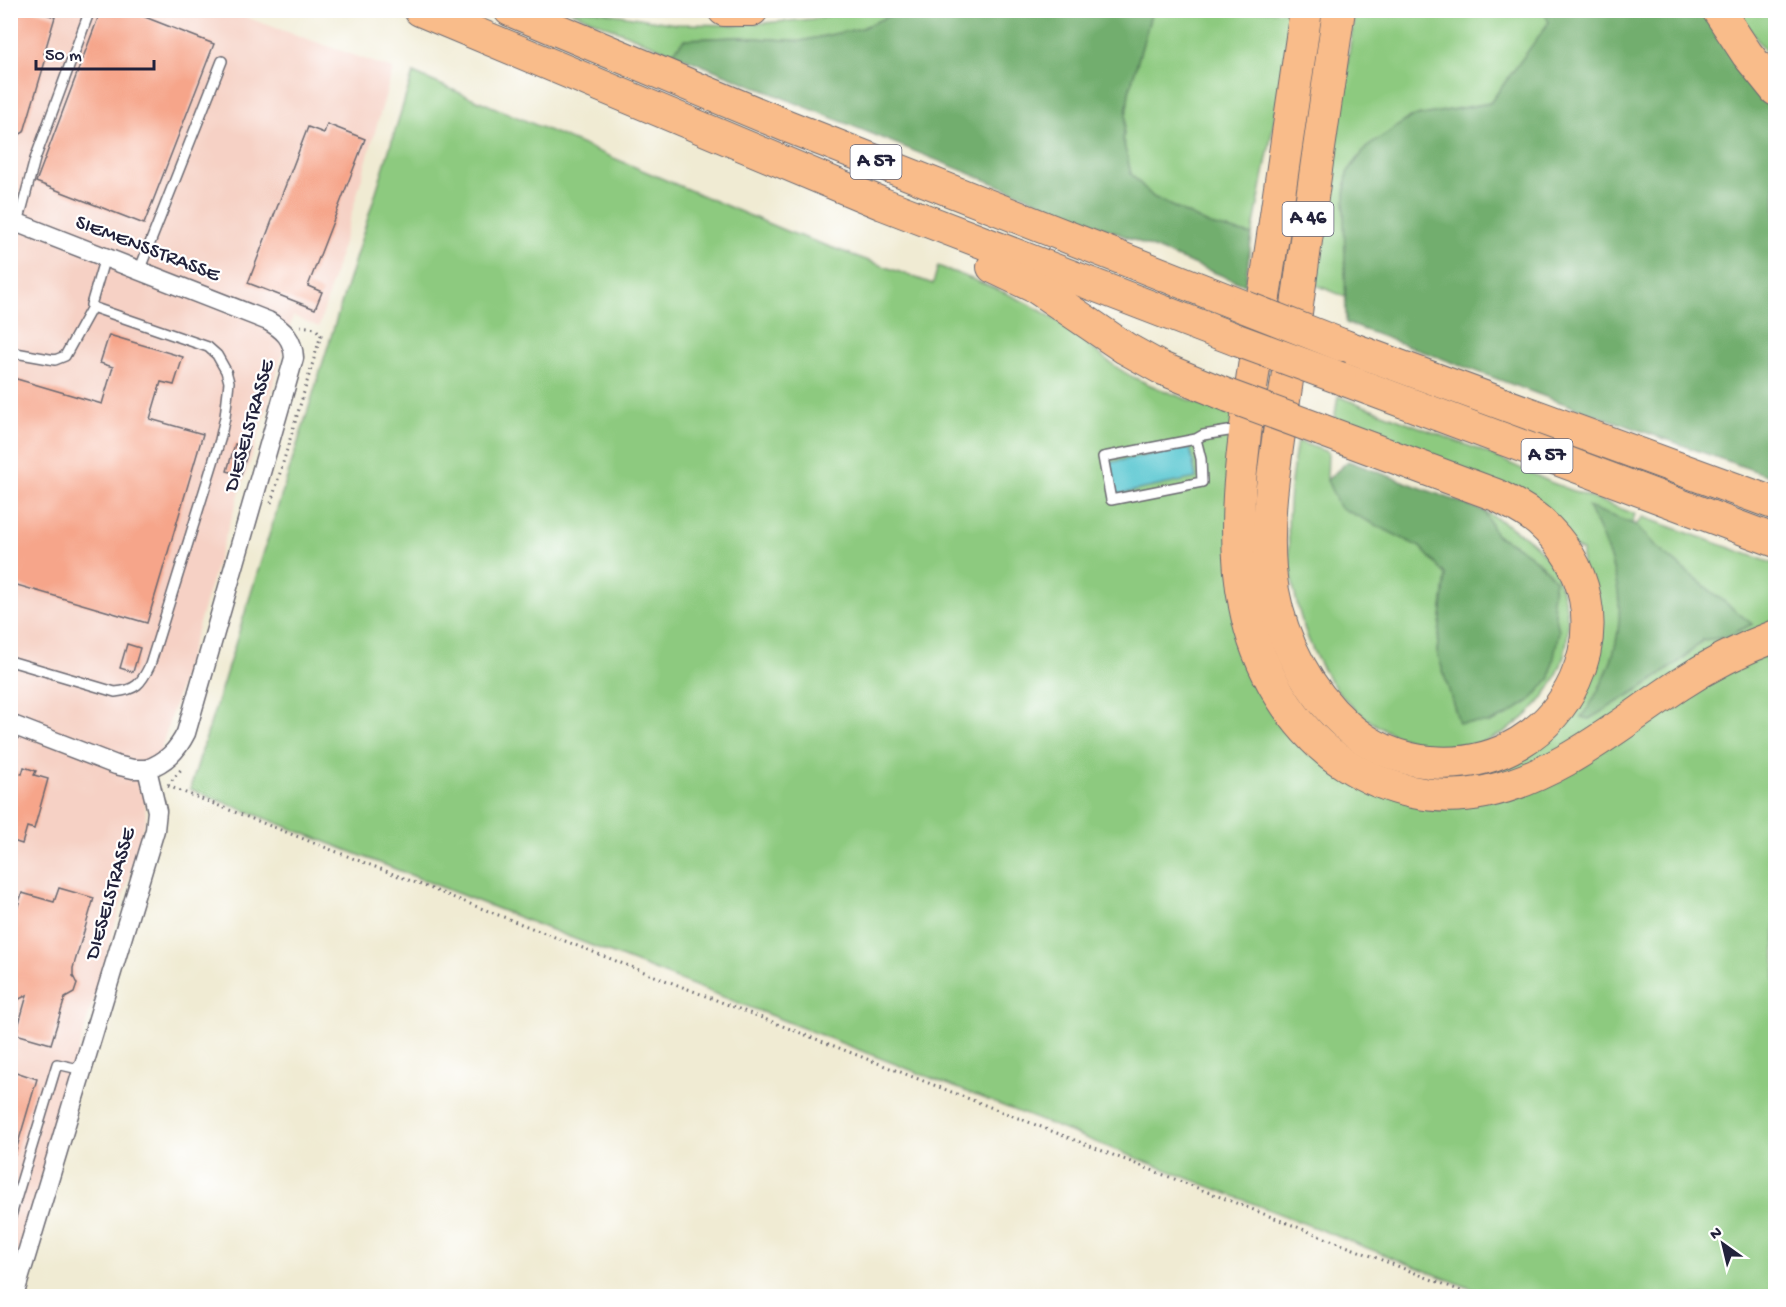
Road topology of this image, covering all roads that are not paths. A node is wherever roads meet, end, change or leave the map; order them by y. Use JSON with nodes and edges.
{"nodes":[{"id":1,"x":90,"y":10,"type":"edge"},
{"id":2,"x":420,"y":10,"type":"edge"},
{"id":3,"x":510,"y":10,"type":"edge"},
{"id":4,"x":724,"y":10,"type":"edge"},
{"id":5,"x":752,"y":10,"type":"edge"},
{"id":6,"x":1306,"y":10,"type":"edge"},
{"id":7,"x":1339,"y":10,"type":"edge"},
{"id":8,"x":1718,"y":10,"type":"edge"},
{"id":9,"x":222,"y":61,"type":"dead end"},
{"id":10,"x":1776,"y":90,"type":"edge"},
{"id":11,"x":883,"y":204,"type":"junction"},
{"id":12,"x":14,"y":222,"type":"edge"},
{"id":13,"x":105,"y":257,"type":"junction"},
{"id":14,"x":139,"y":271,"type":"junction"},
{"id":15,"x":92,"y":307,"type":"junction"},
{"id":16,"x":268,"y":321,"type":"joint"},
{"id":17,"x":10,"y":352,"type":"edge"},
{"id":18,"x":1246,"y":429,"type":"junction"},
{"id":19,"x":1196,"y":439,"type":"junction"},
{"id":20,"x":1776,"y":504,"type":"edge"},
{"id":21,"x":1776,"y":540,"type":"edge"},
{"id":22,"x":1776,"y":636,"type":"edge"},
{"id":23,"x":10,"y":661,"type":"edge"},
{"id":24,"x":13,"y":725,"type":"edge"},
{"id":25,"x":10,"y":744,"type":"edge"},
{"id":26,"x":147,"y":768,"type":"junction"},
{"id":27,"x":83,"y":1070,"type":"junction"},
{"id":28,"x":10,"y":1219,"type":"edge"},
{"id":29,"x":14,"y":1296,"type":"edge"}],
"edges":[{"from":1,"to":12,"type":"lane"},
{"from":2,"to":11,"type":"highway","number":"A 57"},
{"from":3,"to":20,"type":"highway","number":"A 57","bridge":true},
{"from":4,"to":5,"type":"highway"},
{"from":6,"to":18,"type":"highway"},
{"from":7,"to":11,"type":"highway","number":"A 46","bridge":true},
{"from":8,"to":10,"type":"highway"},
{"from":9,"to":14,"type":"lane"},
{"from":11,"to":21,"type":"highway","number":"A 57","bridge":true},
{"from":12,"to":13,"type":"street","name":"SIEMENSSTRASSE"},
{"from":13,"to":14,"type":"street","name":"SIEMENSSTRASSE"},
{"from":13,"to":15,"type":"lane"},
{"from":14,"to":16,"type":"street","name":"SIEMENSSTRASSE"},
{"from":15,"to":17,"type":"lane"},
{"from":15,"to":23,"type":"lane"},
{"from":16,"to":26,"type":"street","name":"DIESELSTRASSE"},
{"from":18,"to":19,"type":"lane"},
{"from":18,"to":22,"type":"highway"},
{"from":19,"to":19,"type":"lane"},
{"from":24,"to":25,"type":"lane"},
{"from":24,"to":26,"type":"street"},
{"from":26,"to":27,"type":"street","name":"DIESELSTRASSE"},
{"from":27,"to":28,"type":"lane"},
{"from":27,"to":29,"type":"street","name":"DIESELSTRASSE"}]}
